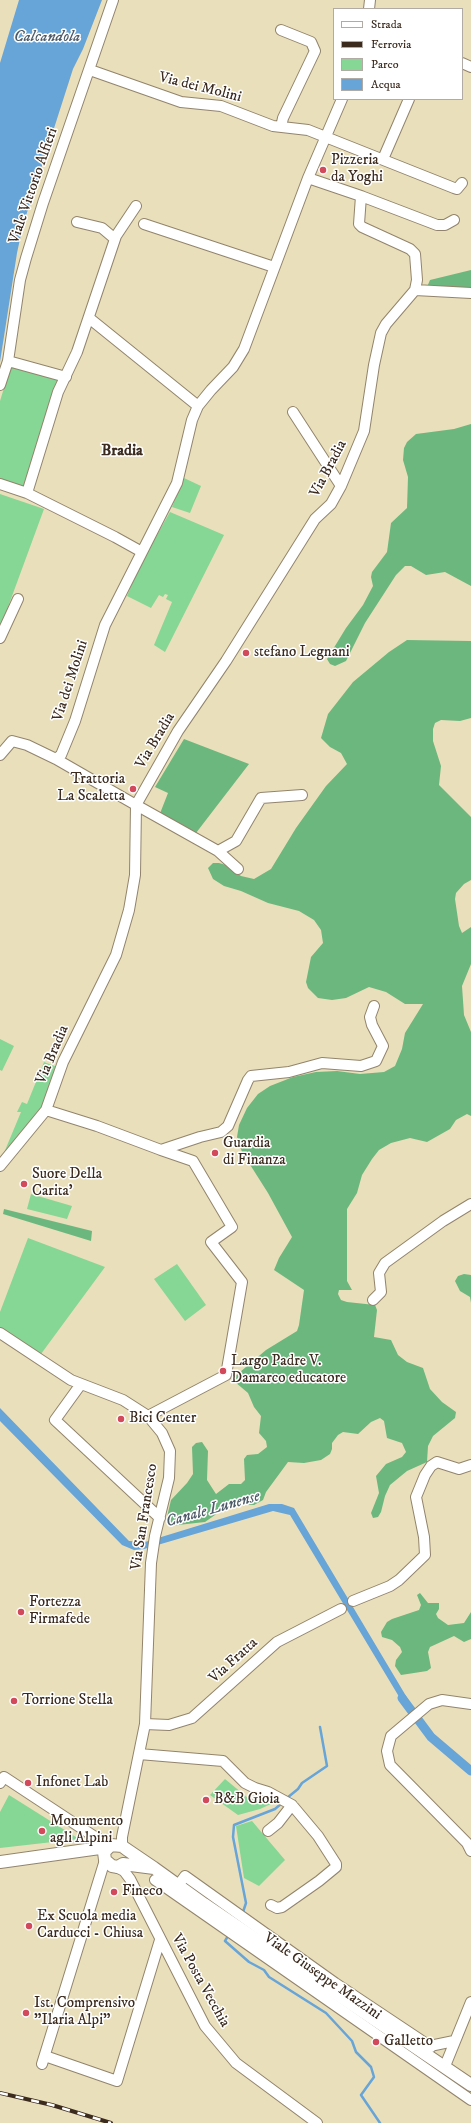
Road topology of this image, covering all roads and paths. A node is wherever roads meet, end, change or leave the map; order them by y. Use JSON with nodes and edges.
{"nodes":[{"id":1,"x":113,"y":0,"type":"edge"},
{"id":2,"x":281,"y":30,"type":"dead end"},
{"id":3,"x":90,"y":70,"type":"junction"},
{"id":4,"x":342,"y":100,"type":"edge"},
{"id":5,"x":409,"y":100,"type":"edge"},
{"id":6,"x":281,"y":127,"type":"junction"},
{"id":7,"x":325,"y":135,"type":"junction"},
{"id":8,"x":383,"y":159,"type":"junction"},
{"id":9,"x":308,"y":178,"type":"junction"},
{"id":10,"x":462,"y":183,"type":"dead end"},
{"id":11,"x":361,"y":196,"type":"junction"},
{"id":12,"x":136,"y":206,"type":"dead end"},
{"id":13,"x":454,"y":220,"type":"dead end"},
{"id":14,"x":77,"y":222,"type":"dead end"},
{"id":15,"x":144,"y":224,"type":"dead end"},
{"id":16,"x":115,"y":239,"type":"junction"},
{"id":17,"x":274,"y":267,"type":"junction"},
{"id":18,"x":415,"y":290,"type":"junction"},
{"id":19,"x":471,"y":293,"type":"edge"},
{"id":20,"x":89,"y":318,"type":"junction"},
{"id":21,"x":8,"y":361,"type":"junction"},
{"id":22,"x":66,"y":377,"type":"junction"},
{"id":23,"x":0,"y":385,"type":"edge"},
{"id":24,"x":198,"y":406,"type":"junction"},
{"id":25,"x":293,"y":412,"type":"dead end"},
{"id":26,"x":0,"y":484,"type":"edge"},
{"id":27,"x":341,"y":486,"type":"junction"},
{"id":28,"x":27,"y":493,"type":"junction"},
{"id":29,"x":142,"y":552,"type":"junction"},
{"id":30,"x":18,"y":599,"type":"dead end"},
{"id":31,"x":0,"y":638,"type":"edge"},
{"id":32,"x":0,"y":755,"type":"edge"},
{"id":33,"x":56,"y":759,"type":"junction"},
{"id":34,"x":302,"y":795,"type":"dead end"},
{"id":35,"x":136,"y":806,"type":"junction"},
{"id":36,"x":218,"y":851,"type":"junction"},
{"id":37,"x":238,"y":869,"type":"dead end"},
{"id":38,"x":374,"y":1006,"type":"dead end"},
{"id":39,"x":46,"y":1110,"type":"junction"},
{"id":40,"x":161,"y":1150,"type":"junction"},
{"id":41,"x":0,"y":1166,"type":"edge"},
{"id":42,"x":471,"y":1204,"type":"edge"},
{"id":43,"x":373,"y":1300,"type":"dead end"},
{"id":44,"x":0,"y":1333,"type":"edge"},
{"id":45,"x":81,"y":1384,"type":"junction"},
{"id":46,"x":148,"y":1416,"type":"junction"},
{"id":47,"x":471,"y":1465,"type":"edge"},
{"id":48,"x":160,"y":1518,"type":"junction"},
{"id":49,"x":353,"y":1601,"type":"dead end"},
{"id":50,"x":341,"y":1609,"type":"dead end"},
{"id":51,"x":471,"y":1704,"type":"edge"},
{"id":52,"x":145,"y":1724,"type":"junction"},
{"id":53,"x":139,"y":1754,"type":"junction"},
{"id":54,"x":2,"y":1780,"type":"edge"},
{"id":55,"x":288,"y":1802,"type":"junction"},
{"id":56,"x":268,"y":1831,"type":"dead end"},
{"id":57,"x":471,"y":1851,"type":"edge"},
{"id":58,"x":114,"y":1856,"type":"junction"},
{"id":59,"x":0,"y":1862,"type":"edge"},
{"id":60,"x":155,"y":1880,"type":"dead end"},
{"id":61,"x":175,"y":1889,"type":"junction"},
{"id":62,"x":271,"y":1904,"type":"dead end"},
{"id":63,"x":160,"y":1940,"type":"junction"},
{"id":64,"x":471,"y":2002,"type":"edge"},
{"id":65,"x":454,"y":2041,"type":"junction"},
{"id":66,"x":416,"y":2047,"type":"junction"},
{"id":67,"x":431,"y":2047,"type":"junction"},
{"id":68,"x":434,"y":2060,"type":"junction"},
{"id":69,"x":444,"y":2066,"type":"junction"},
{"id":70,"x":471,"y":2085,"type":"edge"},
{"id":71,"x":471,"y":2100,"type":"edge"},
{"id":72,"x":317,"y":2123,"type":"edge"}],
"edges":[{"from":1,"to":3,"type":"street","name":"Viale Vittorio Alfieri"},
{"from":2,"to":6,"type":"street"},
{"from":3,"to":6,"type":"street","name":"Via dei Molini"},
{"from":3,"to":21,"type":"street","name":"Viale Vittorio Alfieri"},
{"from":4,"to":7,"type":"street","name":"Via dei Molini"},
{"from":5,"to":8,"type":"street"},
{"from":6,"to":7,"type":"street","name":"Via dei Molini"},
{"from":7,"to":8,"type":"street"},
{"from":7,"to":9,"type":"street","name":"Via dei Molini"},
{"from":8,"to":10,"type":"street"},
{"from":9,"to":11,"type":"street"},
{"from":9,"to":17,"type":"street","name":"Via dei Molini"},
{"from":11,"to":13,"type":"street"},
{"from":11,"to":18,"type":"street"},
{"from":12,"to":16,"type":"street"},
{"from":14,"to":16,"type":"street"},
{"from":15,"to":17,"type":"street"},
{"from":16,"to":20,"type":"street"},
{"from":17,"to":24,"type":"street","name":"Via dei Molini"},
{"from":18,"to":19,"type":"street"},
{"from":18,"to":27,"type":"street","name":"Via Bradia"},
{"from":20,"to":22,"type":"street"},
{"from":20,"to":24,"type":"street"},
{"from":21,"to":22,"type":"street"},
{"from":21,"to":23,"type":"street","name":"Viale Vittorio Alfieri"},
{"from":22,"to":28,"type":"street"},
{"from":24,"to":29,"type":"street","name":"Via dei Molini"},
{"from":25,"to":27,"type":"street"},
{"from":26,"to":28,"type":"street"},
{"from":27,"to":35,"type":"street","name":"Via Bradia"},
{"from":28,"to":29,"type":"street"},
{"from":29,"to":33,"type":"street","name":"Via dei Molini"},
{"from":30,"to":31,"type":"street"},
{"from":32,"to":33,"type":"street"},
{"from":33,"to":35,"type":"street"},
{"from":34,"to":36,"type":"street"},
{"from":35,"to":36,"type":"street"},
{"from":35,"to":39,"type":"street","name":"Via Bradia"},
{"from":36,"to":37,"type":"street"},
{"from":38,"to":40,"type":"street"},
{"from":39,"to":40,"type":"street"},
{"from":39,"to":41,"type":"street","name":"Via Bradia"},
{"from":40,"to":46,"type":"street"},
{"from":42,"to":43,"type":"street"},
{"from":44,"to":45,"type":"street","name":"Via San Francesco"},
{"from":45,"to":46,"type":"street","name":"Via San Francesco"},
{"from":45,"to":48,"type":"street"},
{"from":46,"to":48,"type":"street","name":"Via San Francesco"},
{"from":47,"to":49,"type":"street"},
{"from":48,"to":52,"type":"street","name":"Via San Francesco"},
{"from":50,"to":52,"type":"street","name":"Via Fratta"},
{"from":51,"to":57,"type":"street"},
{"from":52,"to":53,"type":"street","name":"Via San Francesco"},
{"from":53,"to":55,"type":"street"},
{"from":53,"to":58,"type":"street","name":"Via San Francesco"},
{"from":54,"to":58,"type":"street","name":"Viale Giuseppe Mazzini"},
{"from":55,"to":56,"type":"street"},
{"from":55,"to":62,"type":"street"},
{"from":58,"to":59,"type":"main road"},
{"from":58,"to":61,"type":"main road","name":"Viale Giuseppe Mazzini"},
{"from":58,"to":63,"type":"street","name":"Via Posta Vecchia"},
{"from":58,"to":63,"type":"street","name":"Via San Francesco"},
{"from":60,"to":61,"type":"street","name":"Viale Giuseppe Mazzini"},
{"from":61,"to":66,"type":"main road","name":"Viale Giuseppe Mazzini"},
{"from":61,"to":67,"type":"street","name":"Viale Giuseppe Mazzini"},
{"from":61,"to":71,"type":"street","name":"Viale Giuseppe Mazzini"},
{"from":63,"to":72,"type":"street","name":"Via Posta Vecchia"},
{"from":64,"to":65,"type":"street"},
{"from":65,"to":67,"type":"street"},
{"from":65,"to":68,"type":"street"},
{"from":65,"to":69,"type":"street"},
{"from":66,"to":67,"type":"street"},
{"from":66,"to":68,"type":"main road","name":"Viale Giuseppe Mazzini"},
{"from":68,"to":69,"type":"main road","name":"Viale Giuseppe Mazzini"},
{"from":69,"to":70,"type":"main road","name":"Viale Giuseppe Mazzini"}]}
